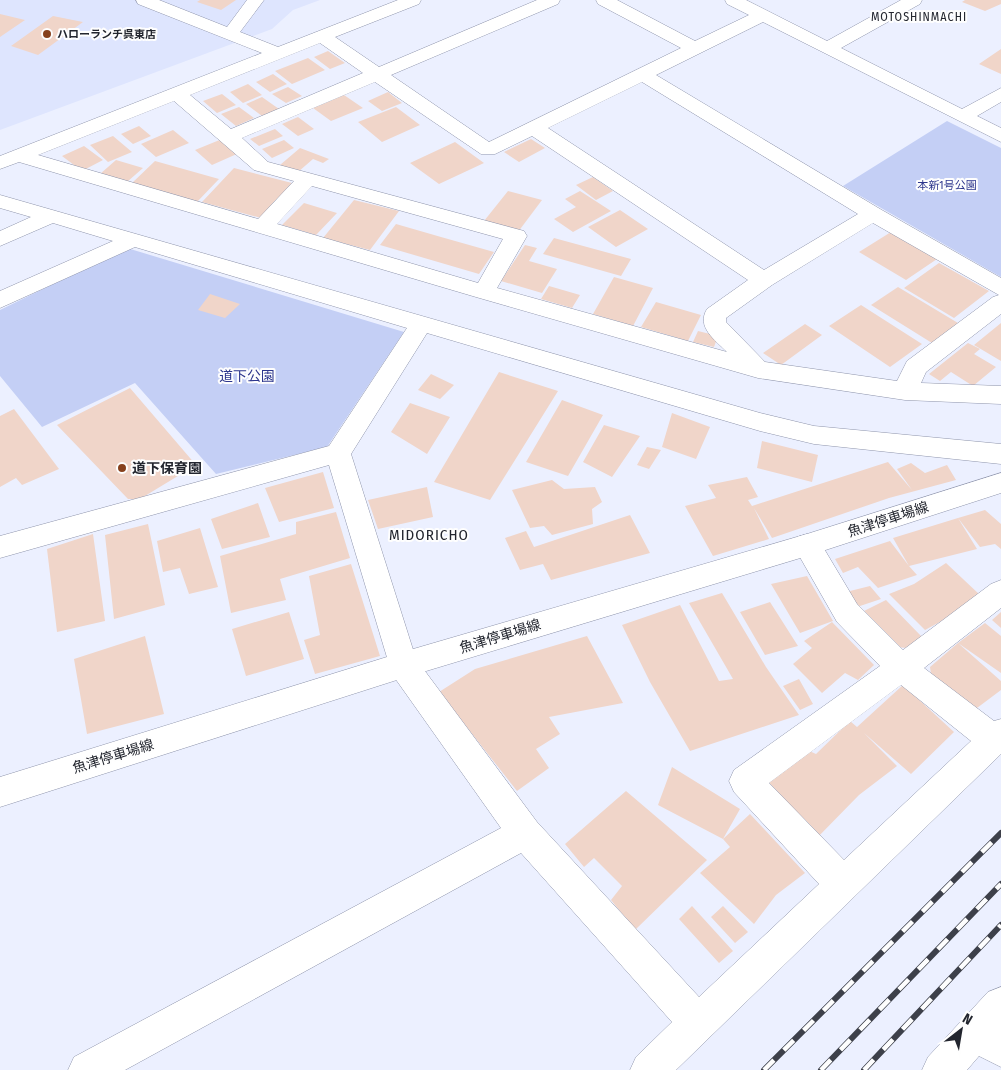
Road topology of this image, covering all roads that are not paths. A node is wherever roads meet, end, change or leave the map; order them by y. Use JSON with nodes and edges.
{"nodes":[{"id":1,"x":256,"y":0,"type":"edge"},
{"id":2,"x":413,"y":0,"type":"edge"},
{"id":3,"x":552,"y":0,"type":"edge"},
{"id":4,"x":604,"y":0,"type":"edge"},
{"id":5,"x":732,"y":0,"type":"edge"},
{"id":6,"x":914,"y":0,"type":"edge"},
{"id":7,"x":150,"y":1,"type":"edge"},
{"id":8,"x":763,"y":15,"type":"junction"},
{"id":9,"x":230,"y":34,"type":"junction"},
{"id":10,"x":321,"y":36,"type":"junction"},
{"id":11,"x":827,"y":48,"type":"junction"},
{"id":12,"x":696,"y":49,"type":"junction"},
{"id":13,"x":277,"y":53,"type":"junction"},
{"id":14,"x":377,"y":75,"type":"junction"},
{"id":15,"x":644,"y":75,"type":"junction"},
{"id":16,"x":176,"y":94,"type":"junction"},
{"id":17,"x":1001,"y":94,"type":"edge"},
{"id":18,"x":964,"y":116,"type":"junction"},
{"id":19,"x":534,"y":128,"type":"junction"},
{"id":20,"x":1001,"y":136,"type":"edge"},
{"id":21,"x":230,"y":137,"type":"junction"},
{"id":22,"x":10,"y":160,"type":"edge"},
{"id":23,"x":308,"y":179,"type":"junction"},
{"id":24,"x":0,"y":201,"type":"edge"},
{"id":25,"x":873,"y":214,"type":"junction"},
{"id":26,"x":51,"y":216,"type":"junction"},
{"id":27,"x":262,"y":227,"type":"junction"},
{"id":28,"x":0,"y":239,"type":"edge"},
{"id":29,"x":133,"y":240,"type":"junction"},
{"id":30,"x":764,"y":280,"type":"junction"},
{"id":31,"x":1001,"y":288,"type":"edge"},
{"id":32,"x":484,"y":292,"type":"junction"},
{"id":33,"x":0,"y":300,"type":"edge"},
{"id":34,"x":1001,"y":302,"type":"edge"},
{"id":35,"x":421,"y":325,"type":"junction"},
{"id":36,"x":758,"y":369,"type":"junction"},
{"id":37,"x":905,"y":391,"type":"junction"},
{"id":38,"x":1001,"y":395,"type":"edge"},
{"id":39,"x":338,"y":453,"type":"junction"},
{"id":40,"x":1001,"y":454,"type":"edge"},
{"id":41,"x":1001,"y":483,"type":"edge"},
{"id":42,"x":807,"y":545,"type":"junction"},
{"id":43,"x":0,"y":547,"type":"edge"},
{"id":44,"x":1001,"y":592,"type":"edge"},
{"id":45,"x":403,"y":665,"type":"junction"},
{"id":46,"x":901,"y":668,"type":"junction"},
{"id":47,"x":997,"y":737,"type":"edge"},
{"id":48,"x":0,"y":792,"type":"edge"},
{"id":49,"x":525,"y":833,"type":"junction"},
{"id":50,"x":843,"y":884,"type":"junction"},
{"id":51,"x":1001,"y":1005,"type":"edge"},
{"id":52,"x":698,"y":1023,"type":"junction"},
{"id":53,"x":988,"y":1040,"type":"edge"},
{"id":54,"x":87,"y":1070,"type":"edge"},
{"id":55,"x":649,"y":1070,"type":"edge"},
{"id":56,"x":941,"y":1070,"type":"edge"}],
"edges":[{"from":1,"to":9,"type":"street"},
{"from":2,"to":10,"type":"street"},
{"from":3,"to":14,"type":"street"},
{"from":4,"to":12,"type":"street"},
{"from":5,"to":8,"type":"street"},
{"from":6,"to":11,"type":"street"},
{"from":7,"to":9,"type":"street"},
{"from":8,"to":11,"type":"street"},
{"from":8,"to":12,"type":"street"},
{"from":9,"to":13,"type":"street"},
{"from":10,"to":13,"type":"street"},
{"from":10,"to":14,"type":"street"},
{"from":11,"to":18,"type":"street"},
{"from":12,"to":15,"type":"street"},
{"from":13,"to":16,"type":"street"},
{"from":14,"to":19,"type":"street"},
{"from":14,"to":21,"type":"street"},
{"from":15,"to":19,"type":"street"},
{"from":15,"to":25,"type":"street"},
{"from":16,"to":21,"type":"street"},
{"from":16,"to":22,"type":"street"},
{"from":17,"to":18,"type":"street"},
{"from":18,"to":20,"type":"street"},
{"from":19,"to":30,"type":"street"},
{"from":21,"to":23,"type":"street"},
{"from":22,"to":27,"type":"street"},
{"from":23,"to":27,"type":"street"},
{"from":23,"to":32,"type":"street"},
{"from":24,"to":26,"type":"street"},
{"from":25,"to":30,"type":"street"},
{"from":25,"to":31,"type":"street"},
{"from":26,"to":28,"type":"street"},
{"from":26,"to":29,"type":"street"},
{"from":27,"to":32,"type":"street"},
{"from":29,"to":33,"type":"street"},
{"from":29,"to":35,"type":"street"},
{"from":30,"to":36,"type":"street"},
{"from":32,"to":36,"type":"street"},
{"from":34,"to":37,"type":"street"},
{"from":35,"to":39,"type":"street"},
{"from":35,"to":40,"type":"street"},
{"from":36,"to":37,"type":"street"},
{"from":37,"to":38,"type":"street"},
{"from":39,"to":43,"type":"street"},
{"from":39,"to":45,"type":"street"},
{"from":41,"to":42,"type":"street","name":"魚津停車場線"},
{"from":42,"to":45,"type":"street","name":"魚津停車場線"},
{"from":42,"to":46,"type":"street"},
{"from":44,"to":46,"type":"street"},
{"from":45,"to":48,"type":"street","name":"魚津停車場線"},
{"from":45,"to":49,"type":"street"},
{"from":46,"to":47,"type":"street"},
{"from":46,"to":50,"type":"street"},
{"from":47,"to":50,"type":"street"},
{"from":49,"to":52,"type":"street"},
{"from":49,"to":54,"type":"street"},
{"from":50,"to":52,"type":"street"},
{"from":51,"to":53,"type":"street"},
{"from":52,"to":55,"type":"street"},
{"from":53,"to":56,"type":"street"}]}
